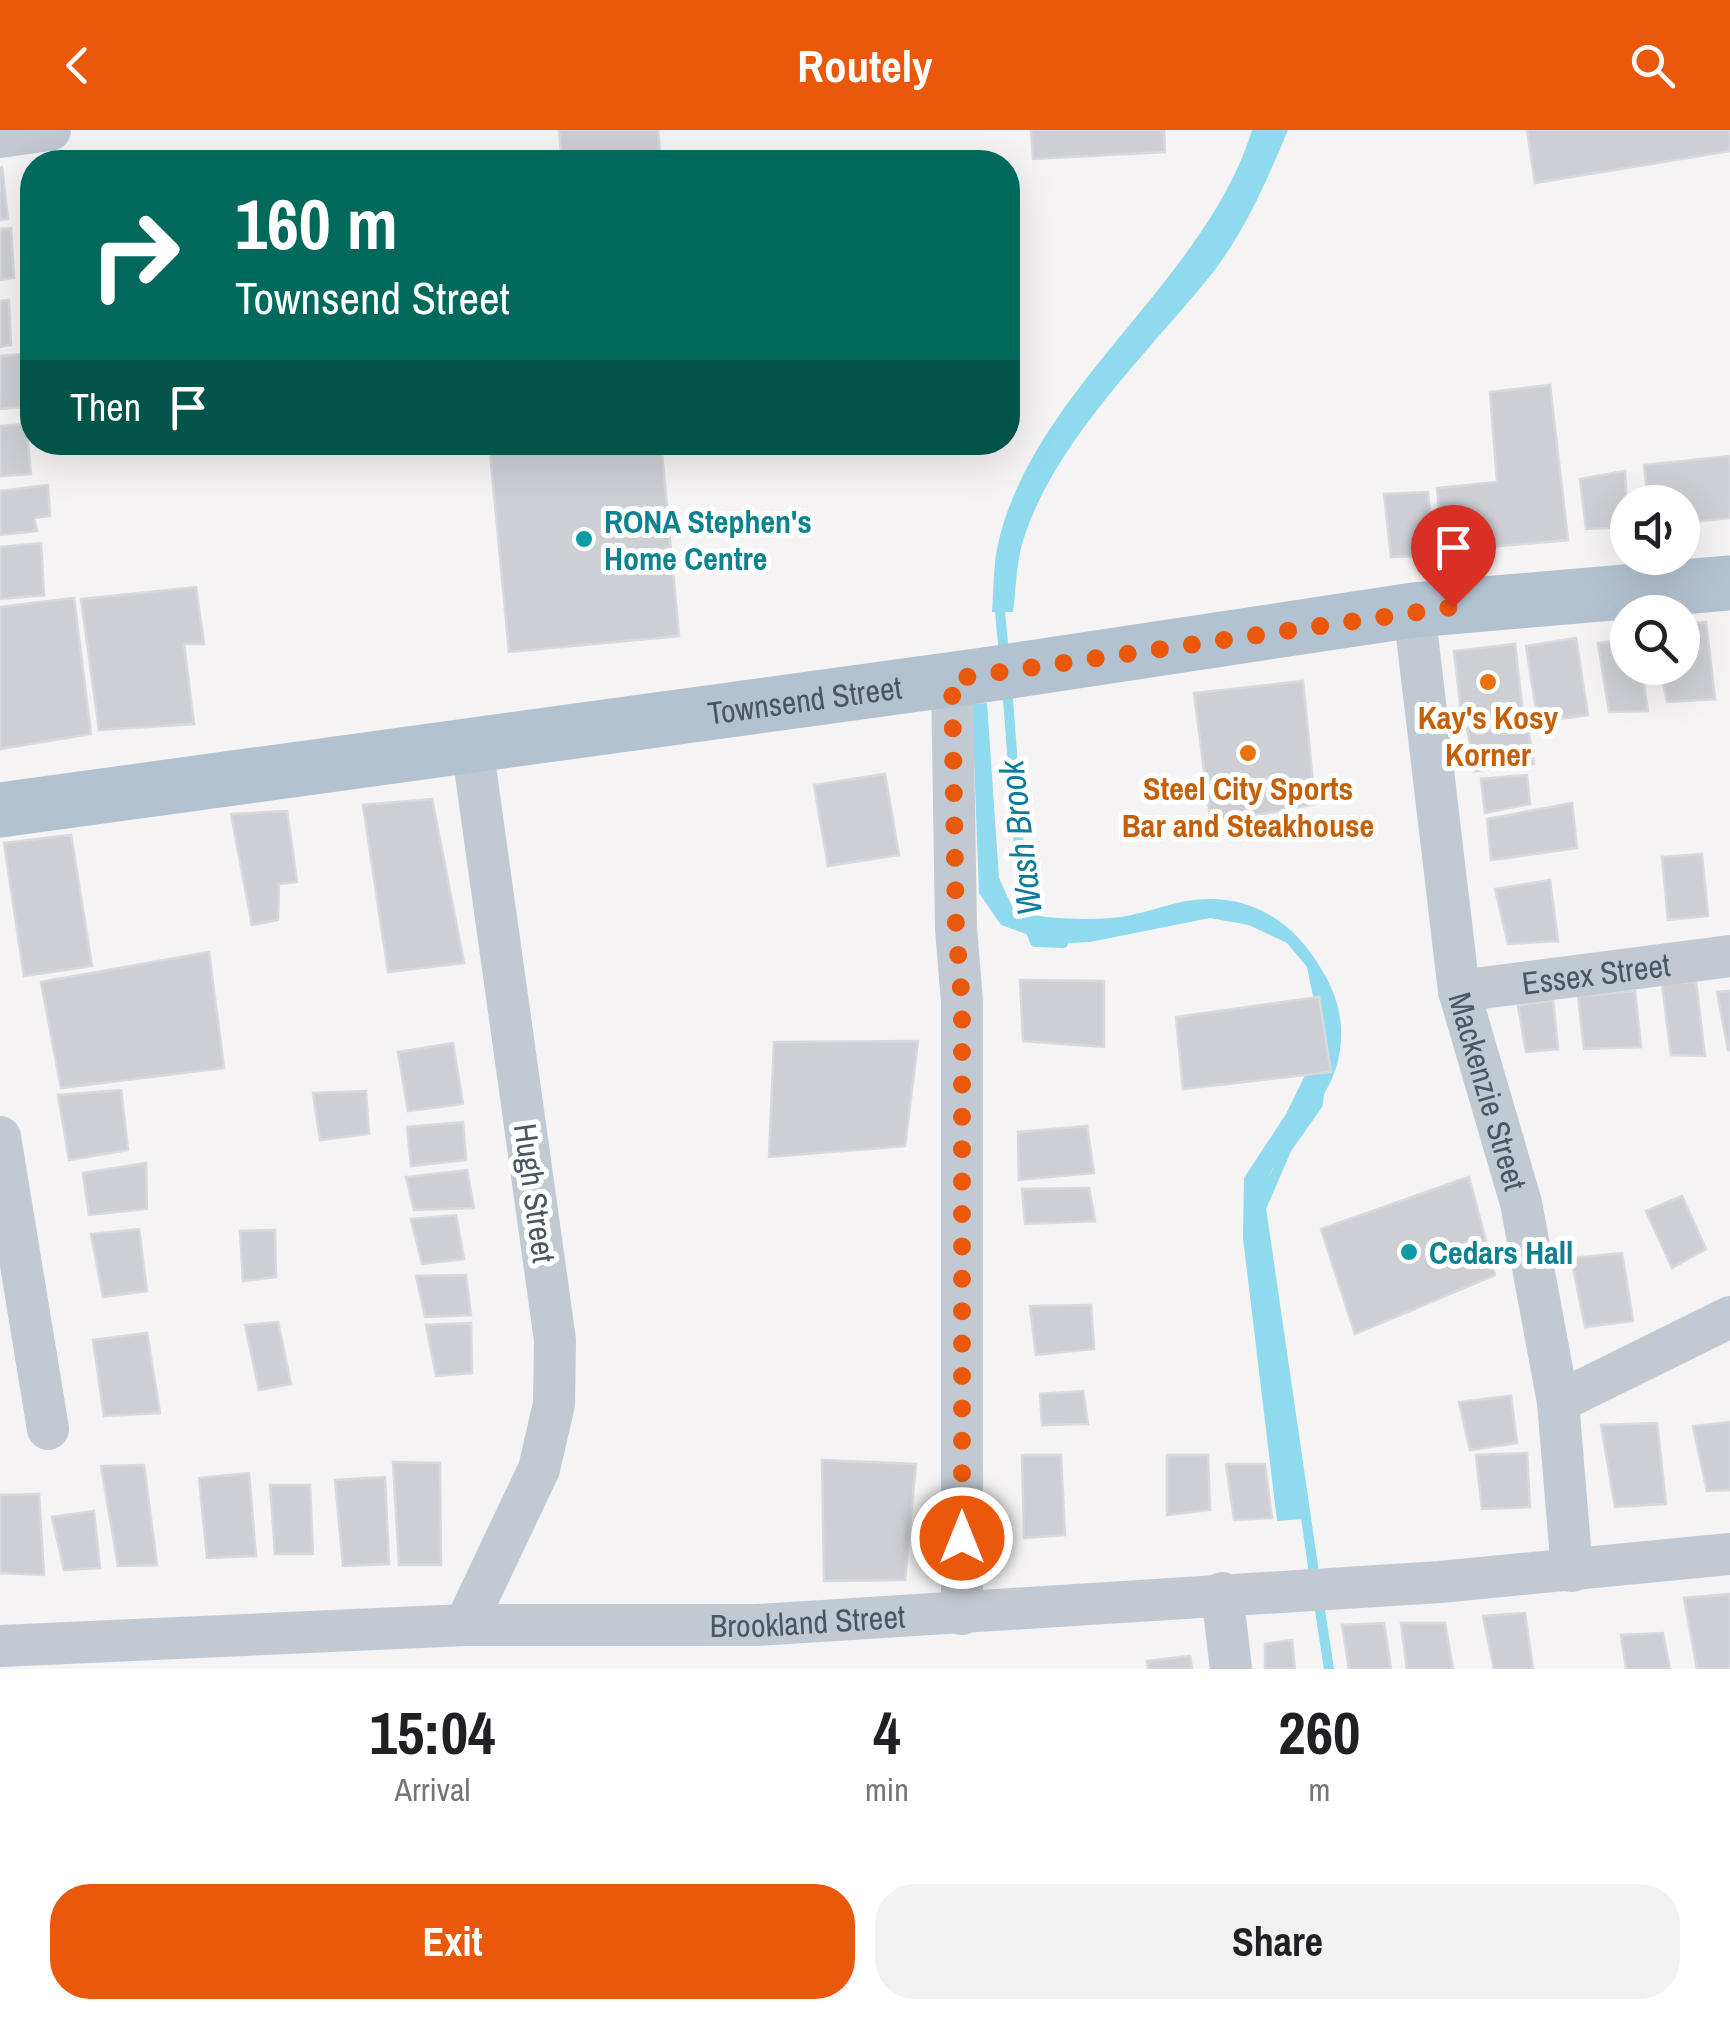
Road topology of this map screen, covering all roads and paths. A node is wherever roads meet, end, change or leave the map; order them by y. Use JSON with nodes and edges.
{"nodes":[{"id":1,"x":50,"y":130,"type":"edge"},
{"id":2,"x":0,"y":137,"type":"edge"},
{"id":3,"x":1730,"y":583,"type":"edge"},
{"id":4,"x":1414,"y":610,"type":"junction"},
{"id":5,"x":988,"y":674,"type":"junction"},
{"id":6,"x":472,"y":746,"type":"junction"},
{"id":7,"x":0,"y":810,"type":"edge"},
{"id":8,"x":1730,"y":956,"type":"edge"},
{"id":9,"x":1459,"y":991,"type":"junction"},
{"id":10,"x":0,"y":1138,"type":"edge"},
{"id":11,"x":1730,"y":1316,"type":"edge"},
{"id":12,"x":1558,"y":1402,"type":"junction"},
{"id":13,"x":48,"y":1429,"type":"dead end"},
{"id":14,"x":1730,"y":1554,"type":"edge"},
{"id":15,"x":1572,"y":1572,"type":"junction"},
{"id":16,"x":1222,"y":1594,"type":"junction"},
{"id":17,"x":962,"y":1614,"type":"junction"},
{"id":18,"x":465,"y":1626,"type":"junction"},
{"id":19,"x":0,"y":1646,"type":"edge"},
{"id":20,"x":277,"y":1651,"type":"edge"},
{"id":21,"x":1230,"y":1669,"type":"edge"}],
"edges":[{"from":1,"to":2,"type":"street"},
{"from":3,"to":4,"type":"main road","name":"Townsend Street"},
{"from":4,"to":5,"type":"main road","name":"Townsend Street"},
{"from":4,"to":9,"type":"street","name":"Mackenzie Street"},
{"from":5,"to":6,"type":"main road","name":"Townsend Street"},
{"from":5,"to":17,"type":"street"},
{"from":6,"to":7,"type":"main road","name":"Townsend Street"},
{"from":6,"to":18,"type":"street","name":"Hugh Street"},
{"from":8,"to":9,"type":"street","name":"Essex Street"},
{"from":9,"to":12,"type":"street","name":"Mackenzie Street"},
{"from":10,"to":13,"type":"street"},
{"from":11,"to":12,"type":"street"},
{"from":12,"to":15,"type":"street","name":"Mackenzie Street"},
{"from":14,"to":15,"type":"street","name":"Brookland Street"},
{"from":15,"to":16,"type":"street","name":"Brookland Street"},
{"from":16,"to":17,"type":"street","name":"Brookland Street"},
{"from":16,"to":21,"type":"street"},
{"from":17,"to":18,"type":"street","name":"Brookland Street"},
{"from":18,"to":20,"type":"street","name":"Brookland Street"},
{"from":19,"to":20,"type":"street","name":"Brookland Street"}]}
